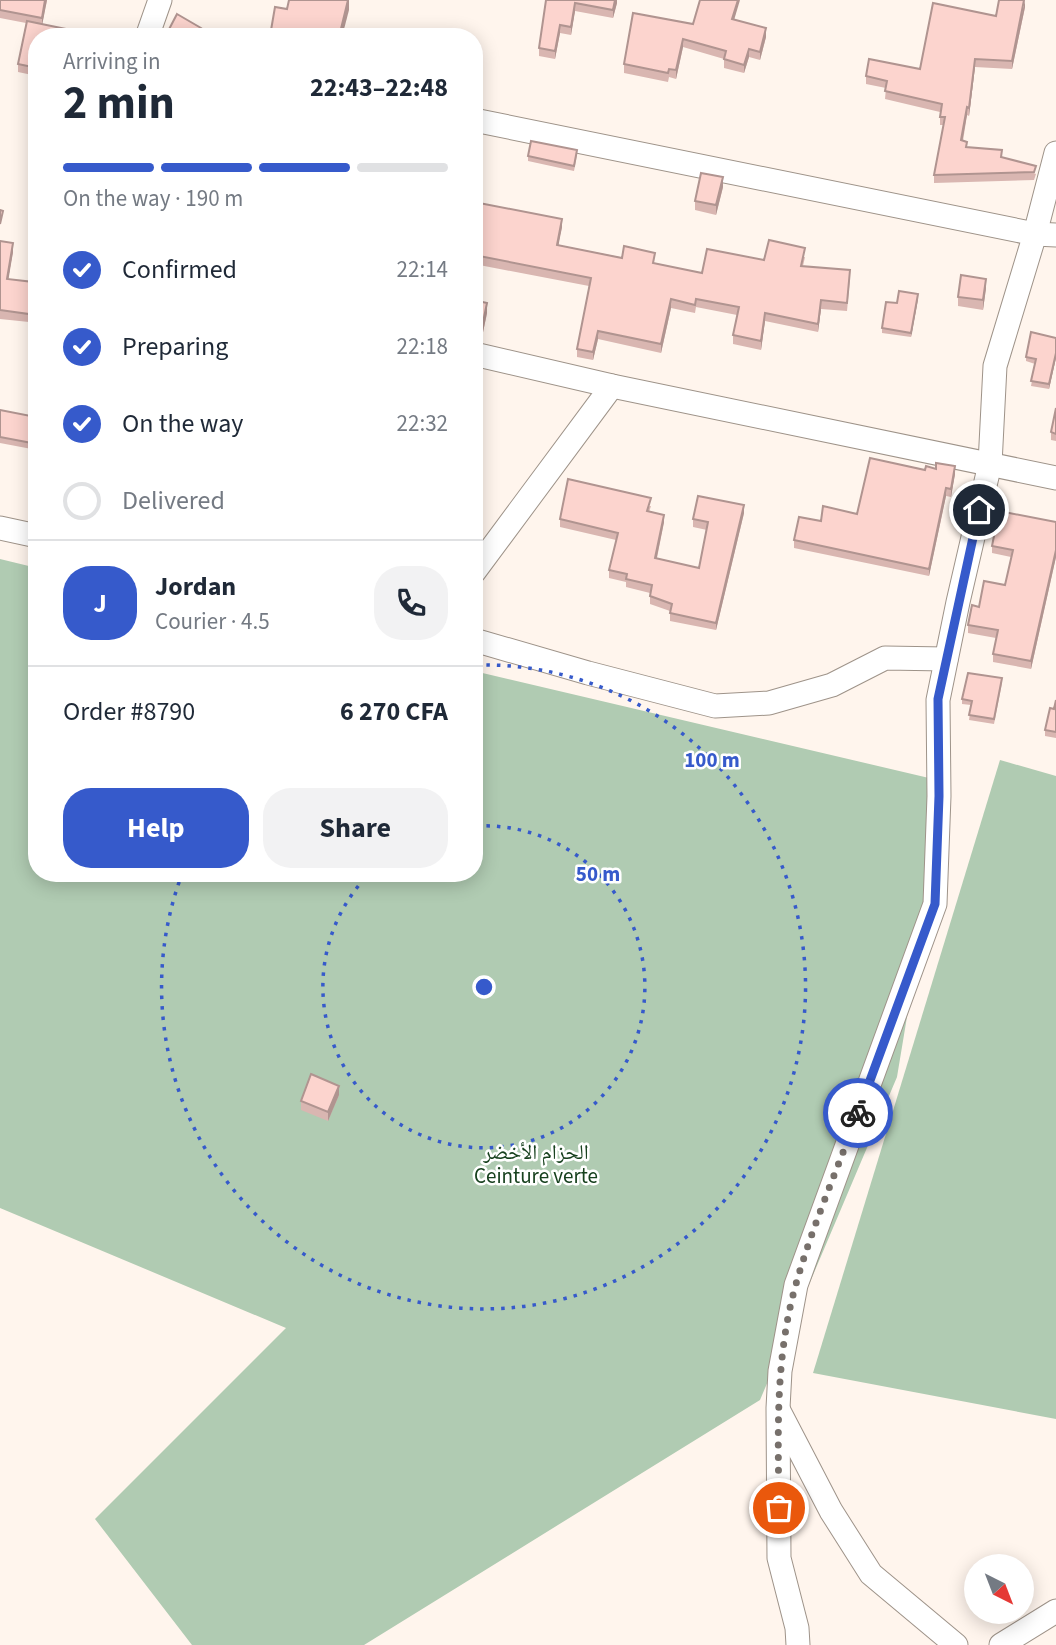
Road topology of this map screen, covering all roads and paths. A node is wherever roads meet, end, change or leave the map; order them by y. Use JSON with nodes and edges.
{"nodes":[{"id":1,"x":160,"y":0,"type":"edge"},
{"id":2,"x":150,"y":28,"type":"edge"},
{"id":3,"x":483,"y":122,"type":"edge"},
{"id":4,"x":1056,"y":153,"type":"edge"},
{"id":5,"x":1045,"y":235,"type":"edge"},
{"id":6,"x":483,"y":356,"type":"edge"},
{"id":7,"x":612,"y":386,"type":"junction"},
{"id":8,"x":990,"y":464,"type":"junction"},
{"id":9,"x":1056,"y":478,"type":"edge"},
{"id":10,"x":0,"y":528,"type":"edge"},
{"id":11,"x":28,"y":534,"type":"edge"},
{"id":12,"x":483,"y":560,"type":"edge"},
{"id":13,"x":483,"y":642,"type":"edge"},
{"id":14,"x":946,"y":659,"type":"junction"},
{"id":15,"x":778,"y":1408,"type":"junction"},
{"id":16,"x":1056,"y":1611,"type":"edge"},
{"id":17,"x":798,"y":1645,"type":"edge"},
{"id":18,"x":956,"y":1645,"type":"edge"},
{"id":19,"x":1001,"y":1645,"type":"edge"}],
"edges":[{"from":1,"to":2,"type":"street"},
{"from":3,"to":5,"type":"street"},
{"from":4,"to":5,"type":"street"},
{"from":5,"to":8,"type":"street"},
{"from":6,"to":7,"type":"street"},
{"from":7,"to":8,"type":"street"},
{"from":7,"to":12,"type":"street"},
{"from":8,"to":9,"type":"street"},
{"from":8,"to":14,"type":"street"},
{"from":10,"to":11,"type":"street"},
{"from":13,"to":14,"type":"street"},
{"from":14,"to":15,"type":"street"},
{"from":15,"to":17,"type":"street"},
{"from":15,"to":18,"type":"street"},
{"from":16,"to":19,"type":"street"}]}
